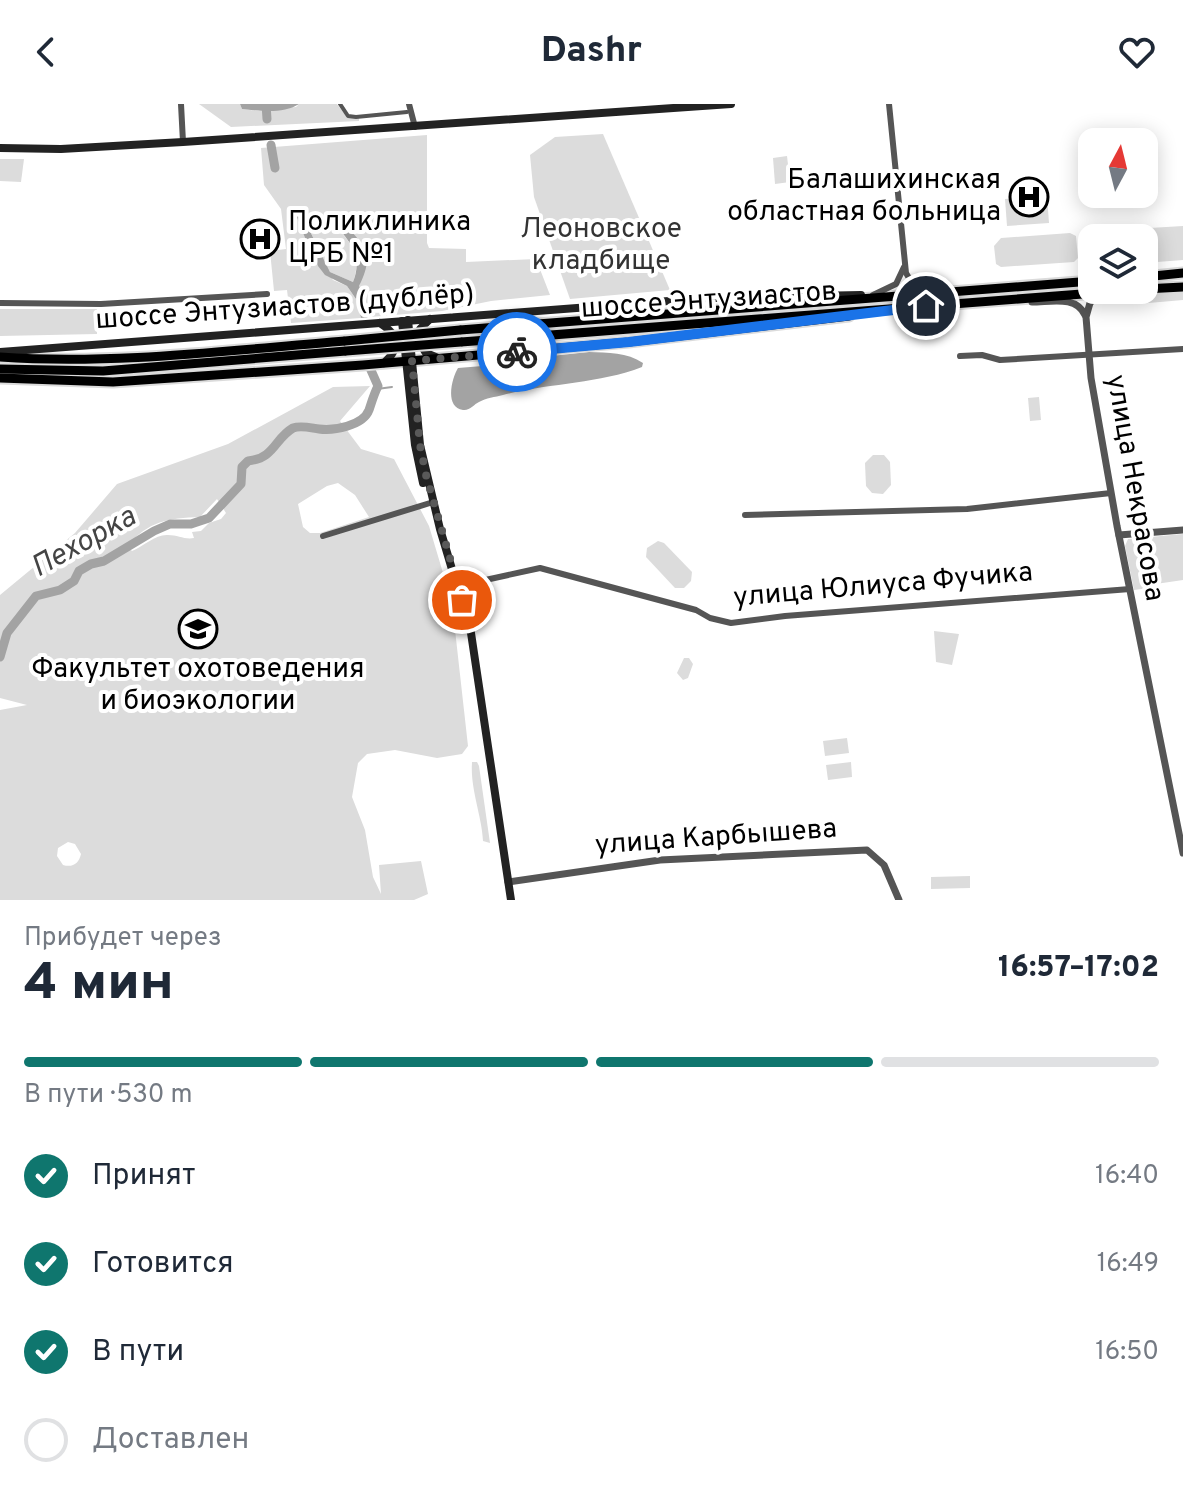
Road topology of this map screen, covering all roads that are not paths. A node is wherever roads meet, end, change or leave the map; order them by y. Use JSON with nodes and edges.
{"nodes":[{"id":1,"x":181,"y":104,"type":"edge"},
{"id":2,"x":340,"y":104,"type":"edge"},
{"id":3,"x":731,"y":104,"type":"edge"},
{"id":4,"x":889,"y":104,"type":"edge"},
{"id":5,"x":672,"y":106,"type":"edge"},
{"id":6,"x":408,"y":108,"type":"edge"},
{"id":7,"x":415,"y":127,"type":"junction"},
{"id":8,"x":183,"y":142,"type":"junction"},
{"id":9,"x":0,"y":148,"type":"edge"},
{"id":10,"x":904,"y":264,"type":"junction"},
{"id":11,"x":1183,"y":273,"type":"edge"},
{"id":12,"x":1158,"y":276,"type":"edge"},
{"id":13,"x":1078,"y":282,"type":"edge"},
{"id":14,"x":1183,"y":287,"type":"edge"},
{"id":15,"x":1158,"y":288,"type":"edge"},
{"id":16,"x":267,"y":294,"type":"dead end"},
{"id":17,"x":947,"y":294,"type":"junction"},
{"id":18,"x":1078,"y":294,"type":"edge"},
{"id":19,"x":869,"y":295,"type":"junction"},
{"id":20,"x":908,"y":296,"type":"junction"},
{"id":21,"x":999,"y":300,"type":"junction"},
{"id":22,"x":0,"y":303,"type":"edge"},
{"id":23,"x":1090,"y":304,"type":"edge"},
{"id":24,"x":926,"y":306,"type":"junction"},
{"id":25,"x":1086,"y":317,"type":"junction"},
{"id":26,"x":431,"y":318,"type":"junction"},
{"id":27,"x":405,"y":320,"type":"junction"},
{"id":28,"x":376,"y":323,"type":"junction"},
{"id":29,"x":345,"y":346,"type":"junction"},
{"id":30,"x":1183,"y":349,"type":"edge"},
{"id":31,"x":0,"y":355,"type":"edge"},
{"id":32,"x":1089,"y":355,"type":"junction"},
{"id":33,"x":960,"y":356,"type":"dead end"},
{"id":34,"x":439,"y":358,"type":"junction"},
{"id":35,"x":409,"y":361,"type":"junction"},
{"id":36,"x":381,"y":363,"type":"junction"},
{"id":37,"x":0,"y":369,"type":"edge"},
{"id":38,"x":0,"y":378,"type":"edge"},
{"id":39,"x":1111,"y":493,"type":"junction"},
{"id":40,"x":430,"y":503,"type":"junction"},
{"id":41,"x":745,"y":515,"type":"dead end"},
{"id":42,"x":440,"y":529,"type":"junction"},
{"id":43,"x":1183,"y":530,"type":"edge"},
{"id":44,"x":1119,"y":535,"type":"junction"},
{"id":45,"x":323,"y":536,"type":"dead end"},
{"id":46,"x":458,"y":586,"type":"junction"},
{"id":47,"x":1130,"y":589,"type":"junction"},
{"id":48,"x":1183,"y":853,"type":"edge"},
{"id":49,"x":508,"y":882,"type":"junction"},
{"id":50,"x":511,"y":900,"type":"edge"},
{"id":51,"x":899,"y":900,"type":"edge"}],
"edges":[{"from":1,"to":8,"type":"street"},
{"from":2,"to":6,"type":"street"},
{"from":3,"to":5,"type":"main road"},
{"from":4,"to":10,"type":"street"},
{"from":5,"to":7,"type":"main road"},
{"from":6,"to":7,"type":"street"},
{"from":7,"to":8,"type":"main road"},
{"from":8,"to":9,"type":"main road"},
{"from":10,"to":17,"type":"street"},
{"from":10,"to":19,"type":"street"},
{"from":11,"to":12,"type":"main road"},
{"from":13,"to":17,"type":"main road","name":"шоссе Энтузиастов"},
{"from":14,"to":15,"type":"main road"},
{"from":16,"to":22,"type":"street"},
{"from":17,"to":20,"type":"main road","name":"шоссе Энтузиастов"},
{"from":18,"to":21,"type":"main road","name":"шоссе Энтузиастов"},
{"from":19,"to":20,"type":"main road","name":"шоссе Энтузиастов (дублёр)"},
{"from":19,"to":26,"type":"main road","name":"шоссе Энтузиастов (дублёр)"},
{"from":20,"to":29,"type":"main road","name":"шоссе Энтузиастов","bridge":true},
{"from":21,"to":24,"type":"main road","name":"шоссе Энтузиастов"},
{"from":21,"to":25,"type":"street"},
{"from":23,"to":25,"type":"street"},
{"from":24,"to":29,"type":"main road","name":"шоссе Энтузиастов","bridge":true},
{"from":24,"to":34,"type":"main road"},
{"from":25,"to":32,"type":"street","name":"улица Некрасова"},
{"from":26,"to":27,"type":"main road","name":"шоссе Энтузиастов (дублёр)"},
{"from":26,"to":34,"type":"main road"},
{"from":27,"to":28,"type":"main road","name":"шоссе Энтузиастов (дублёр)"},
{"from":27,"to":35,"type":"main road"},
{"from":28,"to":31,"type":"main road","name":"шоссе Энтузиастов (дублёр)"},
{"from":28,"to":36,"type":"main road"},
{"from":29,"to":31,"type":"main road","name":"шоссе Энтузиастов"},
{"from":29,"to":37,"type":"main road","name":"шоссе Энтузиастов"},
{"from":30,"to":32,"type":"street"},
{"from":32,"to":33,"type":"street"},
{"from":32,"to":39,"type":"street","name":"улица Некрасова"},
{"from":34,"to":35,"type":"main road"},
{"from":35,"to":36,"type":"main road"},
{"from":35,"to":40,"type":"main road"},
{"from":35,"to":42,"type":"main road"},
{"from":36,"to":38,"type":"main road"},
{"from":39,"to":41,"type":"street"},
{"from":39,"to":44,"type":"street","name":"улица Некрасова"},
{"from":40,"to":42,"type":"main road"},
{"from":40,"to":45,"type":"street"},
{"from":42,"to":46,"type":"main road"},
{"from":43,"to":44,"type":"street"},
{"from":44,"to":47,"type":"street","name":"улица Некрасова"},
{"from":46,"to":47,"type":"street","name":"улица Юлиуса Фучика"},
{"from":46,"to":49,"type":"main road"},
{"from":47,"to":48,"type":"street","name":"улица Некрасова"},
{"from":49,"to":50,"type":"main road"},
{"from":49,"to":51,"type":"street","name":"улица Карбышева"}]}
